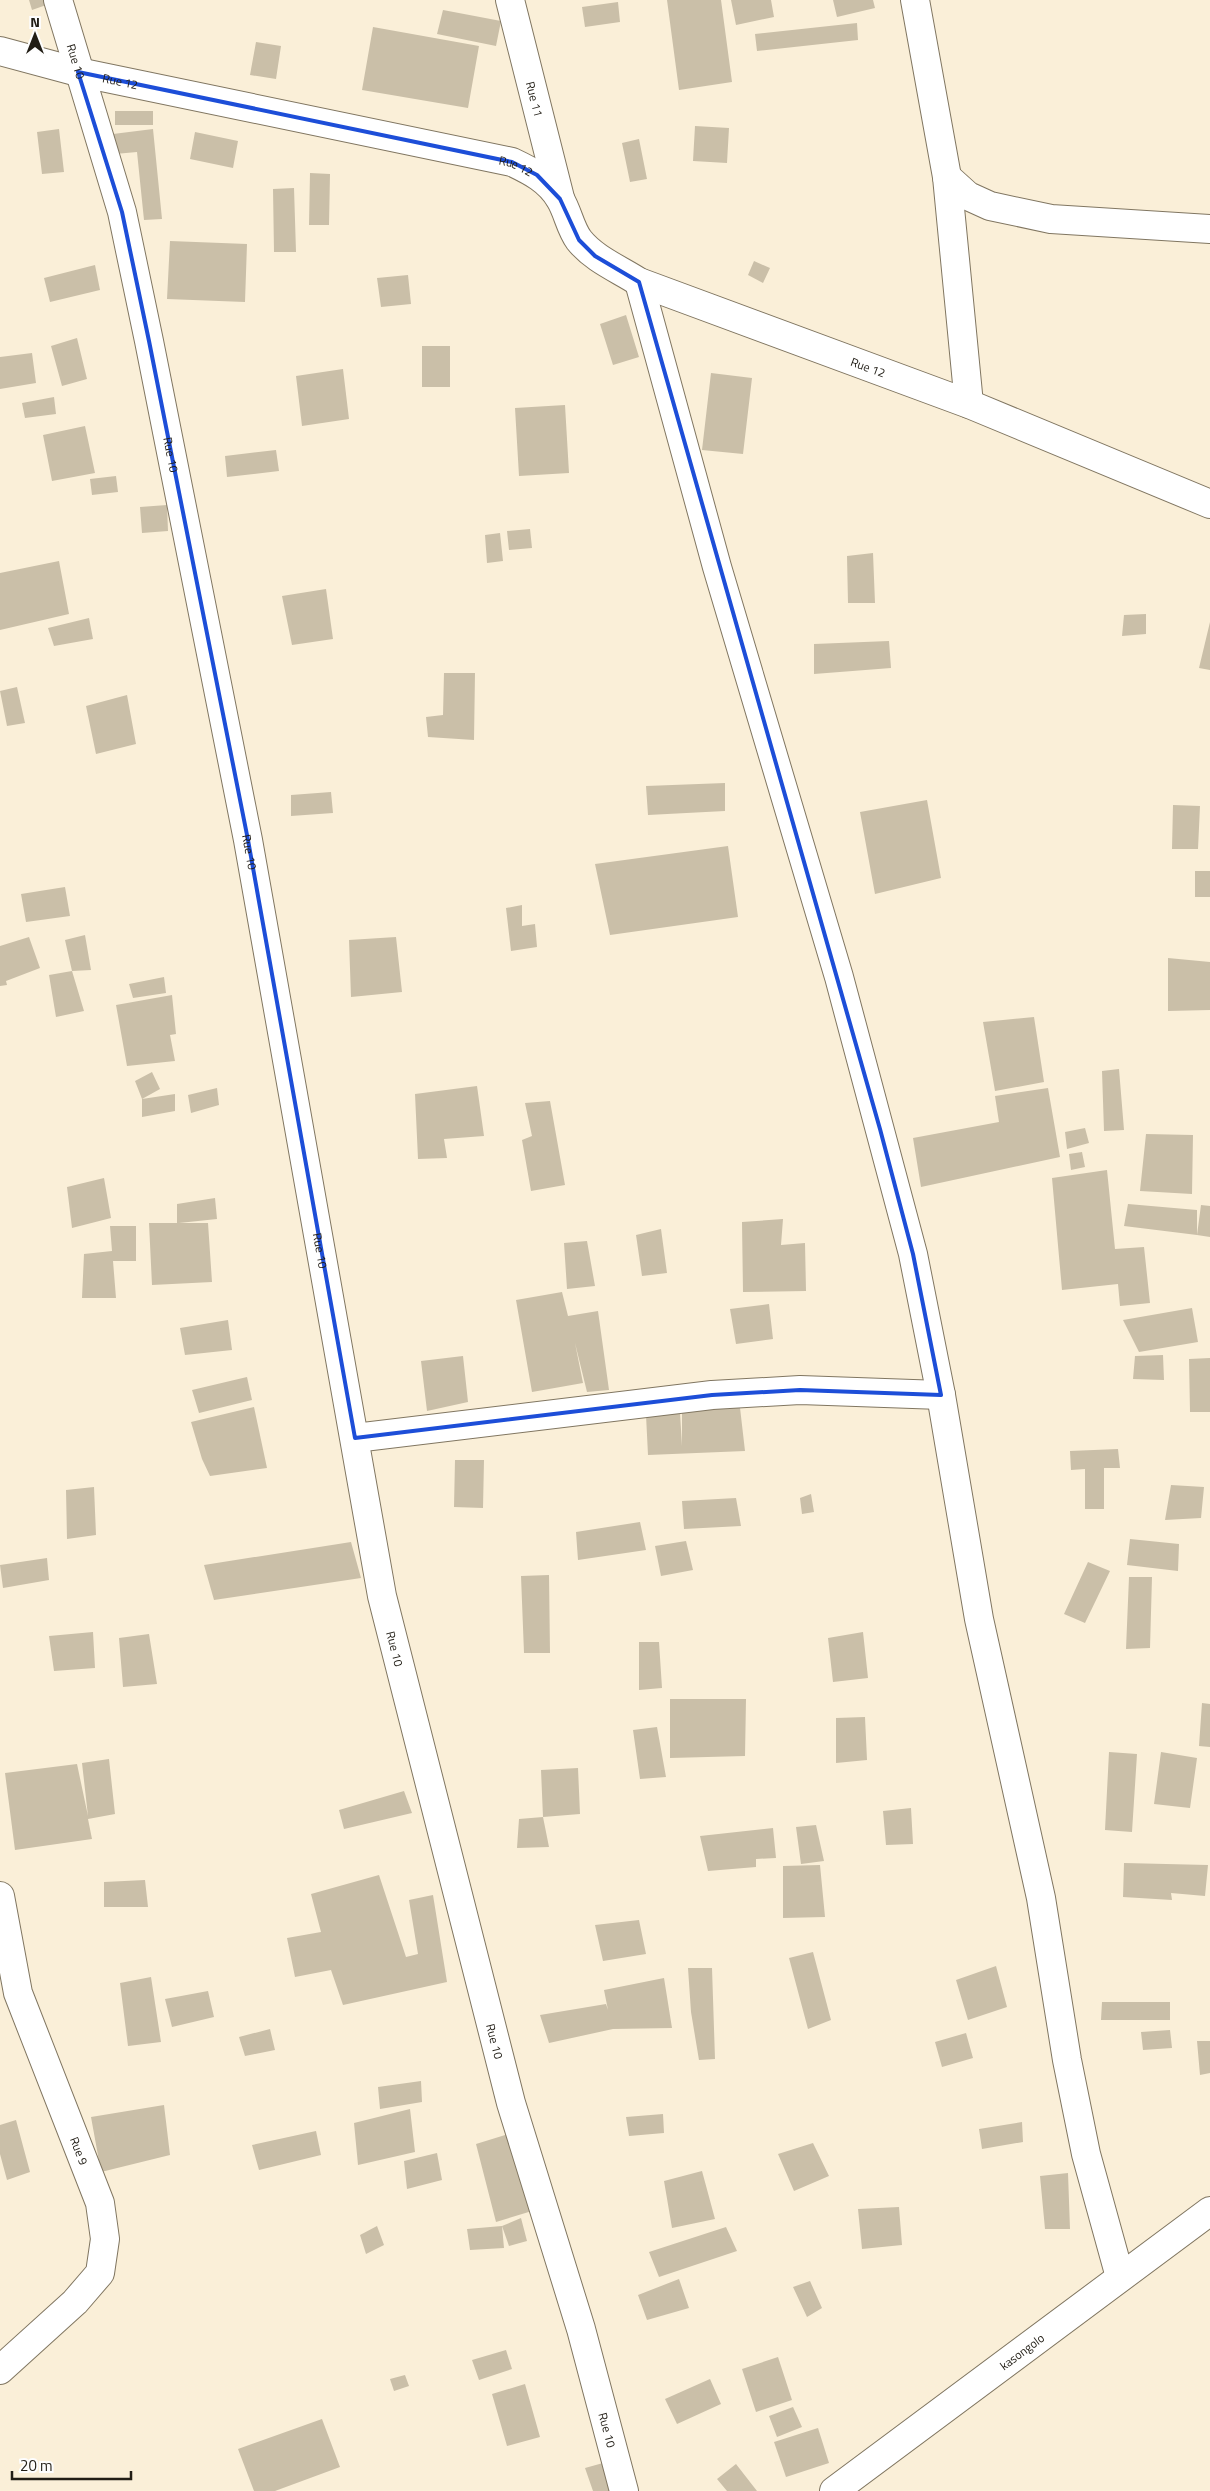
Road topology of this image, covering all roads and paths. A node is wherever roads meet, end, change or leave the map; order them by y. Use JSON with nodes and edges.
{"nodes":[{"id":1,"x":58,"y":0,"type":"edge"},
{"id":2,"x":510,"y":0,"type":"edge"},
{"id":3,"x":915,"y":0,"type":"edge"},
{"id":4,"x":0,"y":51,"type":"edge"},
{"id":5,"x":78,"y":72,"type":"junction"},
{"id":6,"x":947,"y":177,"type":"junction"},
{"id":7,"x":560,"y":199,"type":"junction"},
{"id":8,"x":1210,"y":229,"type":"edge"},
{"id":9,"x":638,"y":282,"type":"junction"},
{"id":10,"x":969,"y":404,"type":"junction"},
{"id":11,"x":1210,"y":504,"type":"edge"},
{"id":12,"x":941,"y":1396,"type":"junction"},
{"id":13,"x":354,"y":1438,"type":"junction"},
{"id":14,"x":0,"y":1896,"type":"edge"},
{"id":15,"x":1210,"y":2211,"type":"edge"},
{"id":16,"x":1120,"y":2277,"type":"junction"},
{"id":17,"x":0,"y":2370,"type":"edge"},
{"id":18,"x":624,"y":2491,"type":"edge"},
{"id":19,"x":834,"y":2491,"type":"edge"}],
"edges":[{"from":1,"to":5,"type":"street","name":"Rue 10"},
{"from":2,"to":7,"type":"street","name":"Rue 11"},
{"from":3,"to":6,"type":"street"},
{"from":4,"to":5,"type":"street","name":"Rue 12"},
{"from":5,"to":7,"type":"street","name":"Rue 12"},
{"from":5,"to":13,"type":"street","name":"Rue 10"},
{"from":6,"to":8,"type":"street"},
{"from":6,"to":10,"type":"street"},
{"from":7,"to":9,"type":"street","name":"Rue 12"},
{"from":9,"to":10,"type":"street","name":"Rue 12"},
{"from":9,"to":12,"type":"street"},
{"from":10,"to":11,"type":"street","name":"Rue 12"},
{"from":12,"to":13,"type":"street"},
{"from":12,"to":16,"type":"street"},
{"from":13,"to":18,"type":"street","name":"Rue 10"},
{"from":14,"to":17,"type":"street","name":"Rue 9"},
{"from":15,"to":16,"type":"street","name":"kasongolo"},
{"from":16,"to":19,"type":"street","name":"kasongolo"}]}
